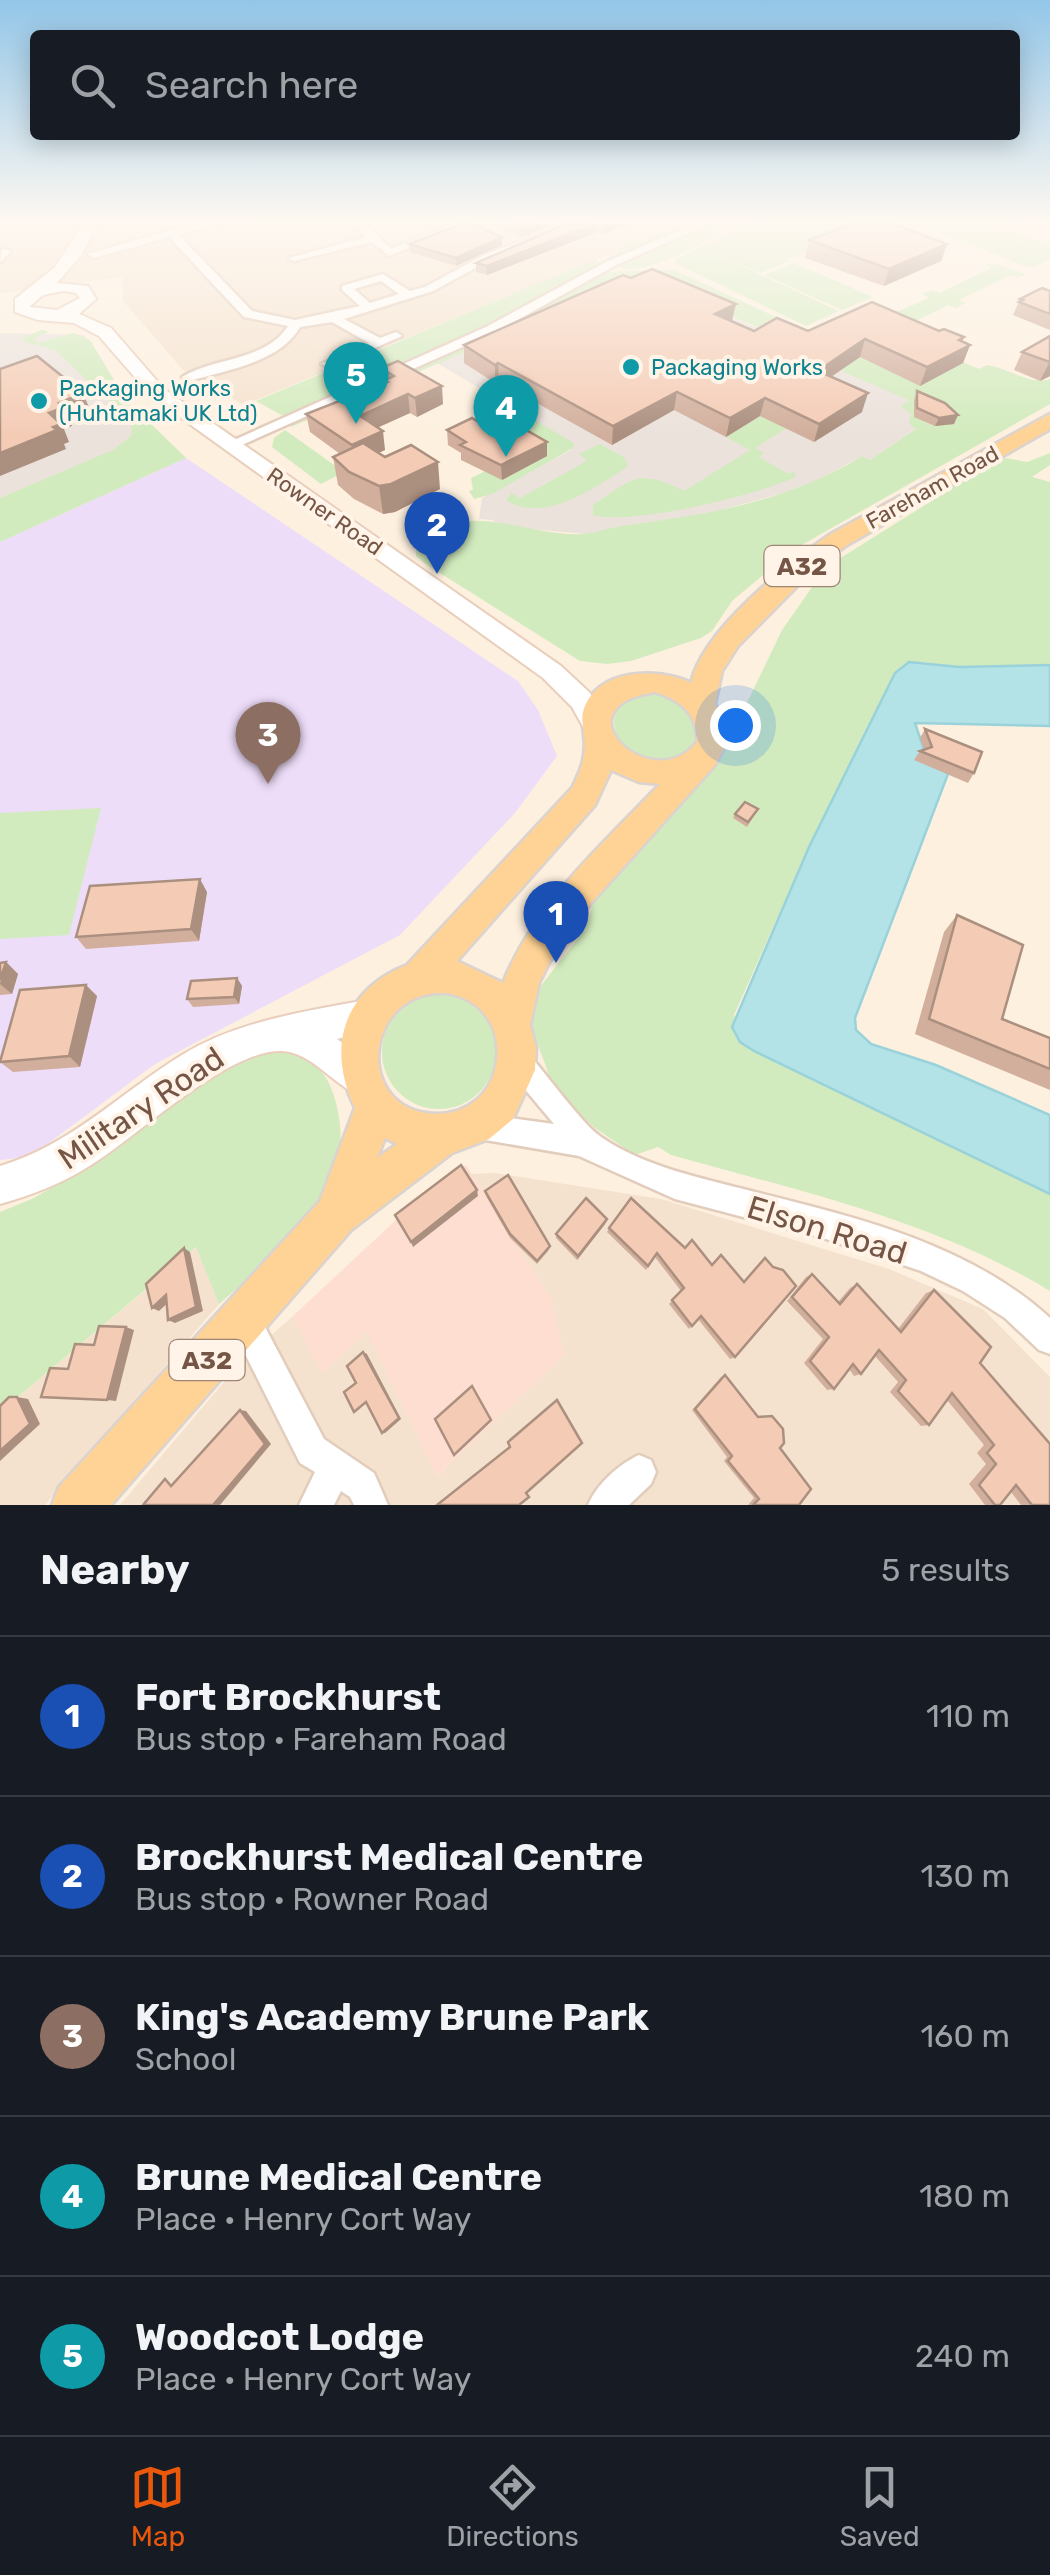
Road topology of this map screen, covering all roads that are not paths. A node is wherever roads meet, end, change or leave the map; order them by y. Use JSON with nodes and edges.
{"nodes":[{"id":1,"x":37,"y":294,"type":"edge"},
{"id":2,"x":88,"y":294,"type":"joint"},
{"id":3,"x":229,"y":294,"type":"edge"},
{"id":4,"x":353,"y":294,"type":"edge"},
{"id":5,"x":412,"y":294,"type":"edge"},
{"id":6,"x":556,"y":294,"type":"edge"},
{"id":7,"x":32,"y":296,"type":"junction"},
{"id":8,"x":408,"y":296,"type":"joint"},
{"id":9,"x":1,"y":299,"type":"edge"},
{"id":10,"x":369,"y":308,"type":"junction"},
{"id":11,"x":55,"y":315,"type":"junction"},
{"id":12,"x":334,"y":318,"type":"junction"},
{"id":13,"x":295,"y":324,"type":"junction"},
{"id":14,"x":396,"y":336,"type":"dead end"},
{"id":15,"x":110,"y":337,"type":"junction"},
{"id":16,"x":378,"y":342,"type":"junction"},
{"id":17,"x":327,"y":364,"type":"dead end"},
{"id":18,"x":189,"y":377,"type":"dead end"},
{"id":19,"x":1050,"y":420,"type":"edge"},
{"id":20,"x":230,"y":446,"type":"junction"},
{"id":21,"x":729,"y":639,"type":"junction"},
{"id":22,"x":552,"y":672,"type":"junction"},
{"id":23,"x":630,"y":684,"type":"junction"},
{"id":24,"x":702,"y":702,"type":"junction"},
{"id":25,"x":596,"y":732,"type":"junction"},
{"id":26,"x":704,"y":755,"type":"junction"},
{"id":27,"x":417,"y":980,"type":"junction"},
{"id":28,"x":372,"y":1015,"type":"junction"},
{"id":29,"x":283,"y":1034,"type":"junction"},
{"id":30,"x":515,"y":1041,"type":"junction"},
{"id":31,"x":368,"y":1093,"type":"junction"},
{"id":32,"x":457,"y":1130,"type":"junction"},
{"id":33,"x":590,"y":1146,"type":"junction"},
{"id":34,"x":0,"y":1185,"type":"edge"},
{"id":35,"x":336,"y":1215,"type":"junction"},
{"id":36,"x":244,"y":1319,"type":"junction"},
{"id":37,"x":1050,"y":1340,"type":"edge"},
{"id":38,"x":335,"y":1467,"type":"junction"},
{"id":39,"x":640,"y":1472,"type":"dead end"},
{"id":40,"x":77,"y":1505,"type":"edge"},
{"id":41,"x":316,"y":1505,"type":"edge"},
{"id":42,"x":371,"y":1505,"type":"edge"},
{"id":43,"x":605,"y":1505,"type":"edge"}],
"edges":[{"from":1,"to":7,"type":"main road"},
{"from":2,"to":11,"type":"main road"},
{"from":2,"to":15,"type":"main road","name":"Rowner Road"},
{"from":3,"to":13,"type":"street"},
{"from":4,"to":10,"type":"street"},
{"from":5,"to":8,"type":"street"},
{"from":6,"to":20,"type":"street"},
{"from":7,"to":9,"type":"main road"},
{"from":7,"to":11,"type":"main road","name":"Rowner Road"},
{"from":8,"to":10,"type":"street"},
{"from":10,"to":12,"type":"street"},
{"from":11,"to":15,"type":"main road","name":"Rowner Road"},
{"from":12,"to":13,"type":"street"},
{"from":12,"to":16,"type":"street"},
{"from":13,"to":18,"type":"street"},
{"from":14,"to":16,"type":"street"},
{"from":15,"to":20,"type":"main road","name":"Rowner Road"},
{"from":16,"to":17,"type":"street"},
{"from":19,"to":21,"type":"main road","name":"Fareham Road","number":"A32"},
{"from":20,"to":22,"type":"main road","name":"Rowner Road"},
{"from":21,"to":23,"type":"main road","name":"Fareham Road","number":"A32"},
{"from":21,"to":24,"type":"main road","name":"Fareham Road","number":"A32"},
{"from":22,"to":23,"type":"main road","name":"Rowner Road"},
{"from":22,"to":25,"type":"main road","name":"Rowner Road"},
{"from":23,"to":24,"type":"main road"},
{"from":23,"to":25,"type":"main road"},
{"from":24,"to":26,"type":"main road"},
{"from":25,"to":26,"type":"main road"},
{"from":25,"to":27,"type":"main road"},
{"from":26,"to":30,"type":"main road"},
{"from":27,"to":28,"type":"main road"},
{"from":27,"to":30,"type":"main road"},
{"from":28,"to":29,"type":"main road","name":"Military Road"},
{"from":28,"to":31,"type":"main road"},
{"from":29,"to":31,"type":"main road"},
{"from":29,"to":34,"type":"main road","name":"Military Road"},
{"from":30,"to":32,"type":"main road"},
{"from":30,"to":33,"type":"street","name":"Elson Road"},
{"from":31,"to":32,"type":"main road"},
{"from":31,"to":35,"type":"main road","number":"A32"},
{"from":32,"to":33,"type":"street","name":"Elson Road"},
{"from":32,"to":35,"type":"main road","number":"A32"},
{"from":33,"to":37,"type":"street","name":"Elson Road"},
{"from":35,"to":36,"type":"main road","number":"A32"},
{"from":36,"to":38,"type":"street"},
{"from":36,"to":40,"type":"main road","number":"A32"},
{"from":38,"to":41,"type":"street"},
{"from":38,"to":42,"type":"street"},
{"from":39,"to":43,"type":"street"}]}
